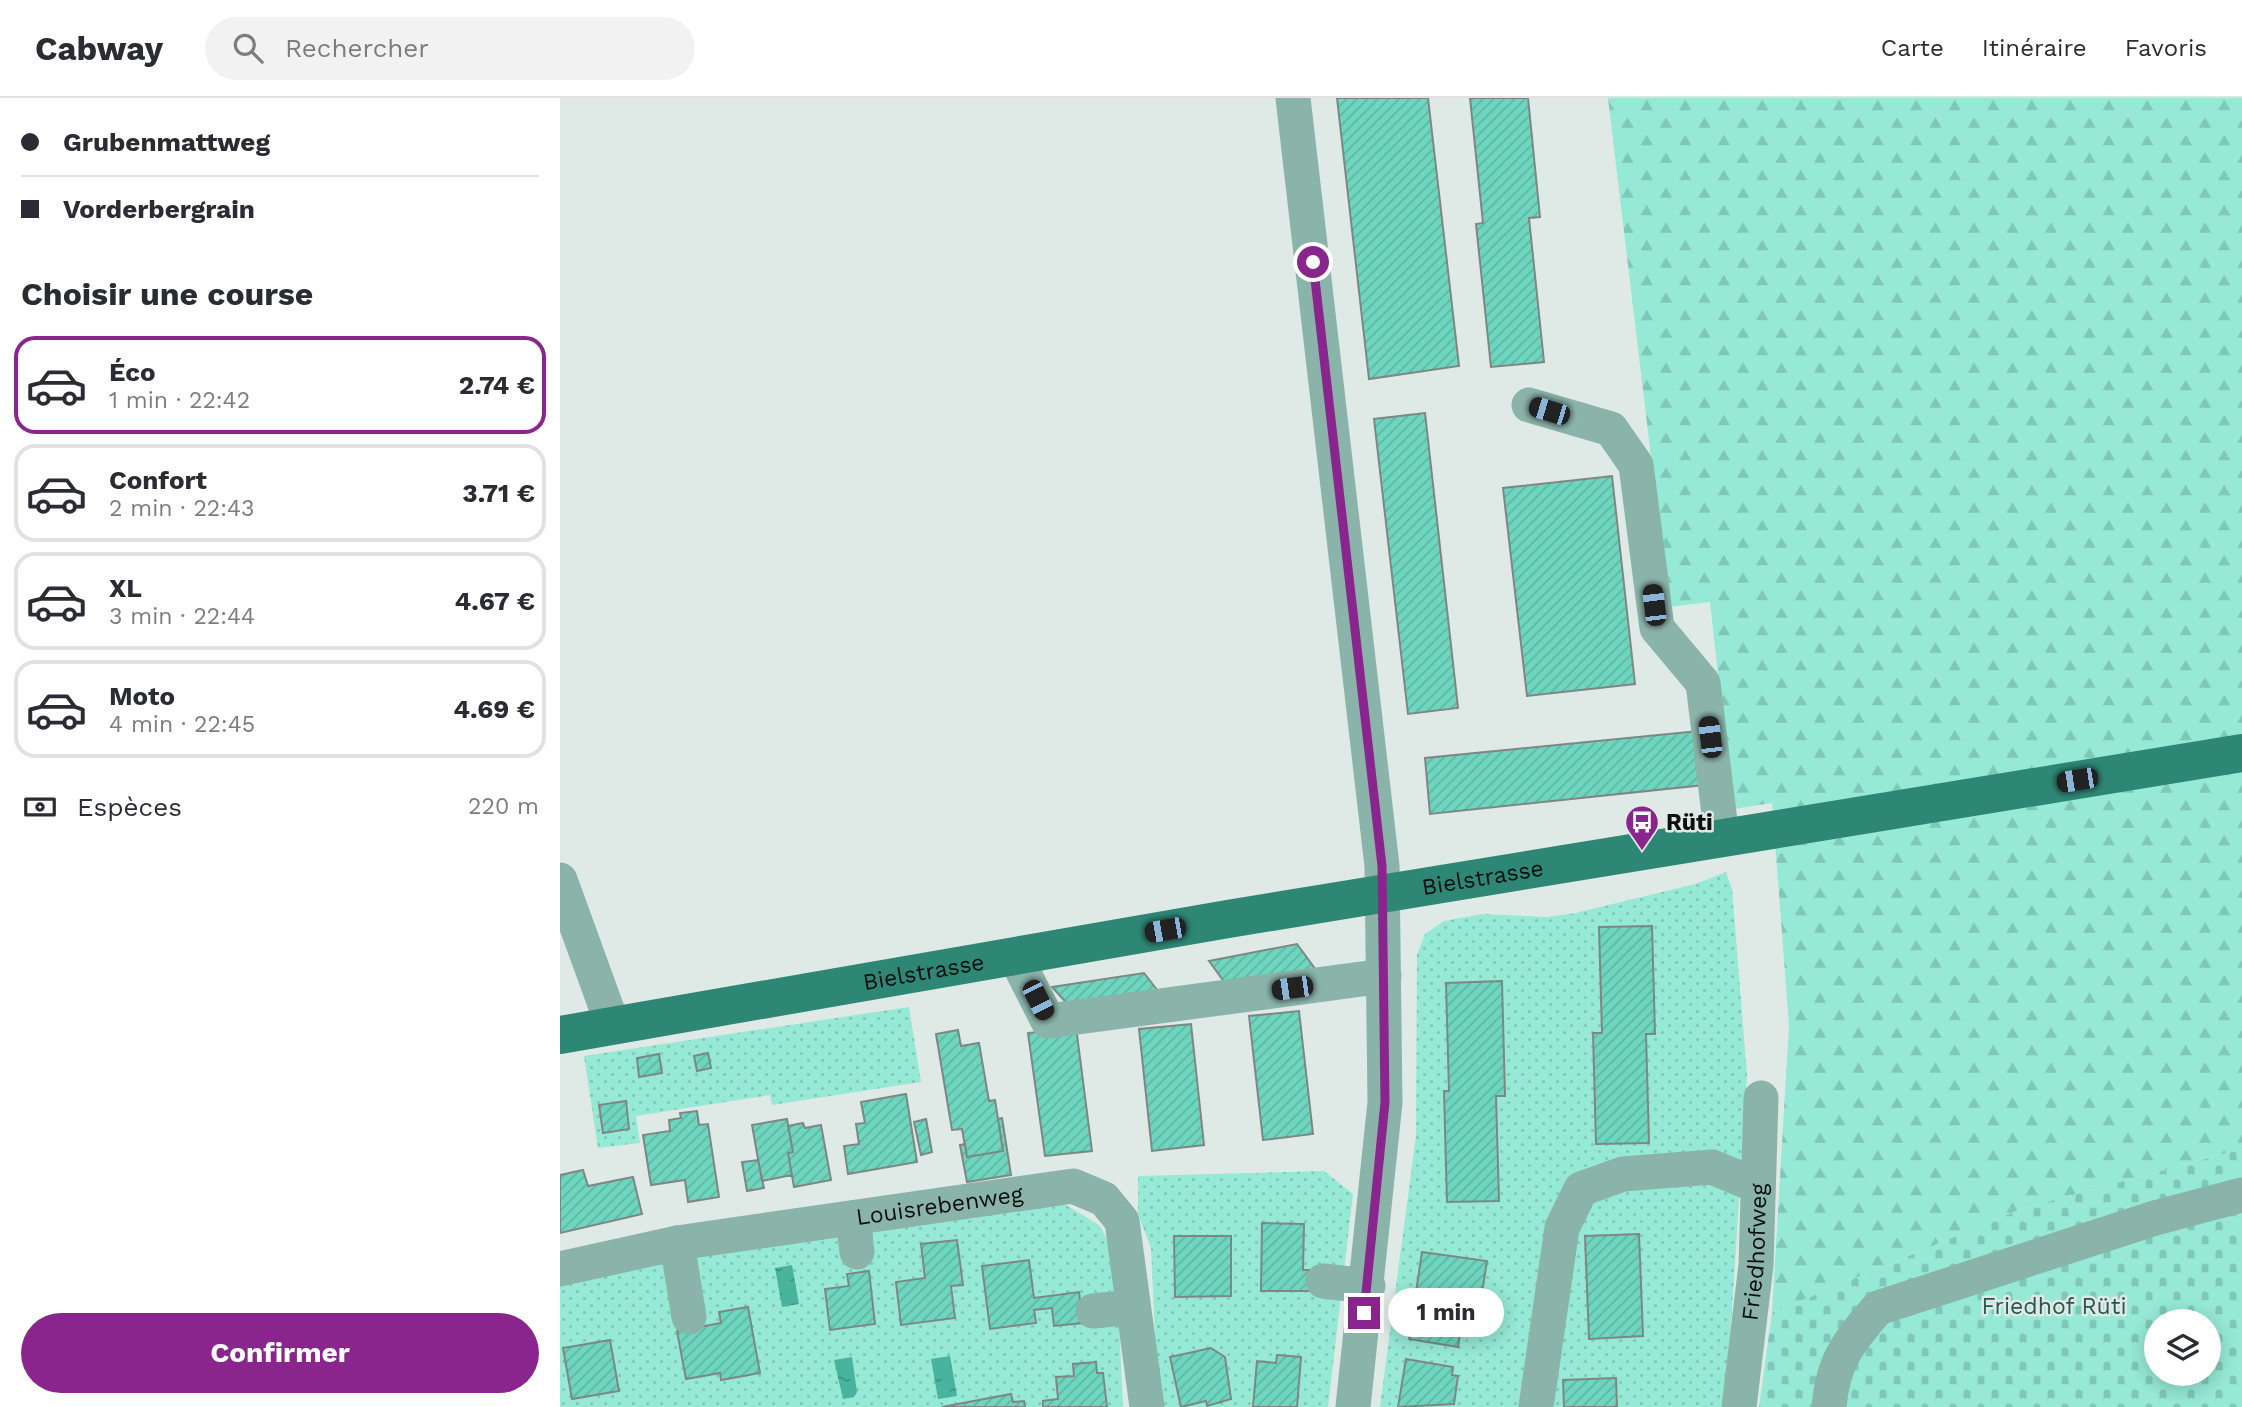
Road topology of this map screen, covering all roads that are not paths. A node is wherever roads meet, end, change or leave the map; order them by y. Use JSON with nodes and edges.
{"nodes":[{"id":1,"x":1293,"y":98,"type":"edge"},
{"id":2,"x":1529,"y":405,"type":"dead end"},
{"id":3,"x":2242,"y":753,"type":"edge"},
{"id":4,"x":1722,"y":838,"type":"junction"},
{"id":5,"x":560,"y":880,"type":"edge"},
{"id":6,"x":1382,"y":894,"type":"junction"},
{"id":7,"x":1015,"y":956,"type":"junction"},
{"id":8,"x":1384,"y":976,"type":"junction"},
{"id":9,"x":613,"y":1026,"type":"junction"},
{"id":10,"x":560,"y":1035,"type":"edge"},
{"id":11,"x":1761,"y":1098,"type":"dead end"},
{"id":12,"x":1758,"y":1186,"type":"junction"},
{"id":13,"x":2242,"y":1195,"type":"edge"},
{"id":14,"x":853,"y":1217,"type":"junction"},
{"id":15,"x":677,"y":1243,"type":"junction"},
{"id":16,"x":857,"y":1252,"type":"dead end"},
{"id":17,"x":579,"y":1274,"type":"edge"},
{"id":18,"x":1323,"y":1281,"type":"dead end"},
{"id":19,"x":1368,"y":1286,"type":"junction"},
{"id":20,"x":1133,"y":1307,"type":"junction"},
{"id":21,"x":1093,"y":1311,"type":"dead end"},
{"id":22,"x":689,"y":1317,"type":"dead end"},
{"id":23,"x":1147,"y":1407,"type":"edge"},
{"id":24,"x":1353,"y":1407,"type":"edge"},
{"id":25,"x":1536,"y":1407,"type":"edge"},
{"id":26,"x":1739,"y":1407,"type":"edge"},
{"id":27,"x":1829,"y":1407,"type":"edge"}],
"edges":[{"from":1,"to":6,"type":"street"},
{"from":2,"to":4,"type":"street"},
{"from":3,"to":4,"type":"main road","name":"Bielstrasse"},
{"from":4,"to":6,"type":"main road","name":"Bielstrasse"},
{"from":5,"to":9,"type":"street"},
{"from":6,"to":7,"type":"main road","name":"Bielstrasse"},
{"from":6,"to":8,"type":"street"},
{"from":7,"to":8,"type":"street"},
{"from":7,"to":9,"type":"main road","name":"Bielstrasse"},
{"from":8,"to":19,"type":"street"},
{"from":9,"to":10,"type":"main road","name":"Bielstrasse"},
{"from":11,"to":12,"type":"street","name":"Friedhofweg"},
{"from":12,"to":25,"type":"street"},
{"from":12,"to":26,"type":"street","name":"Friedhofweg"},
{"from":13,"to":27,"type":"street"},
{"from":14,"to":15,"type":"street","name":"Louisrebenweg"},
{"from":14,"to":16,"type":"street"},
{"from":14,"to":20,"type":"street","name":"Louisrebenweg"},
{"from":15,"to":17,"type":"street","name":"Louisrebenweg"},
{"from":15,"to":22,"type":"street"},
{"from":18,"to":19,"type":"street"},
{"from":19,"to":24,"type":"street"},
{"from":20,"to":21,"type":"street"},
{"from":20,"to":23,"type":"street","name":"Louisrebenweg"}]}
